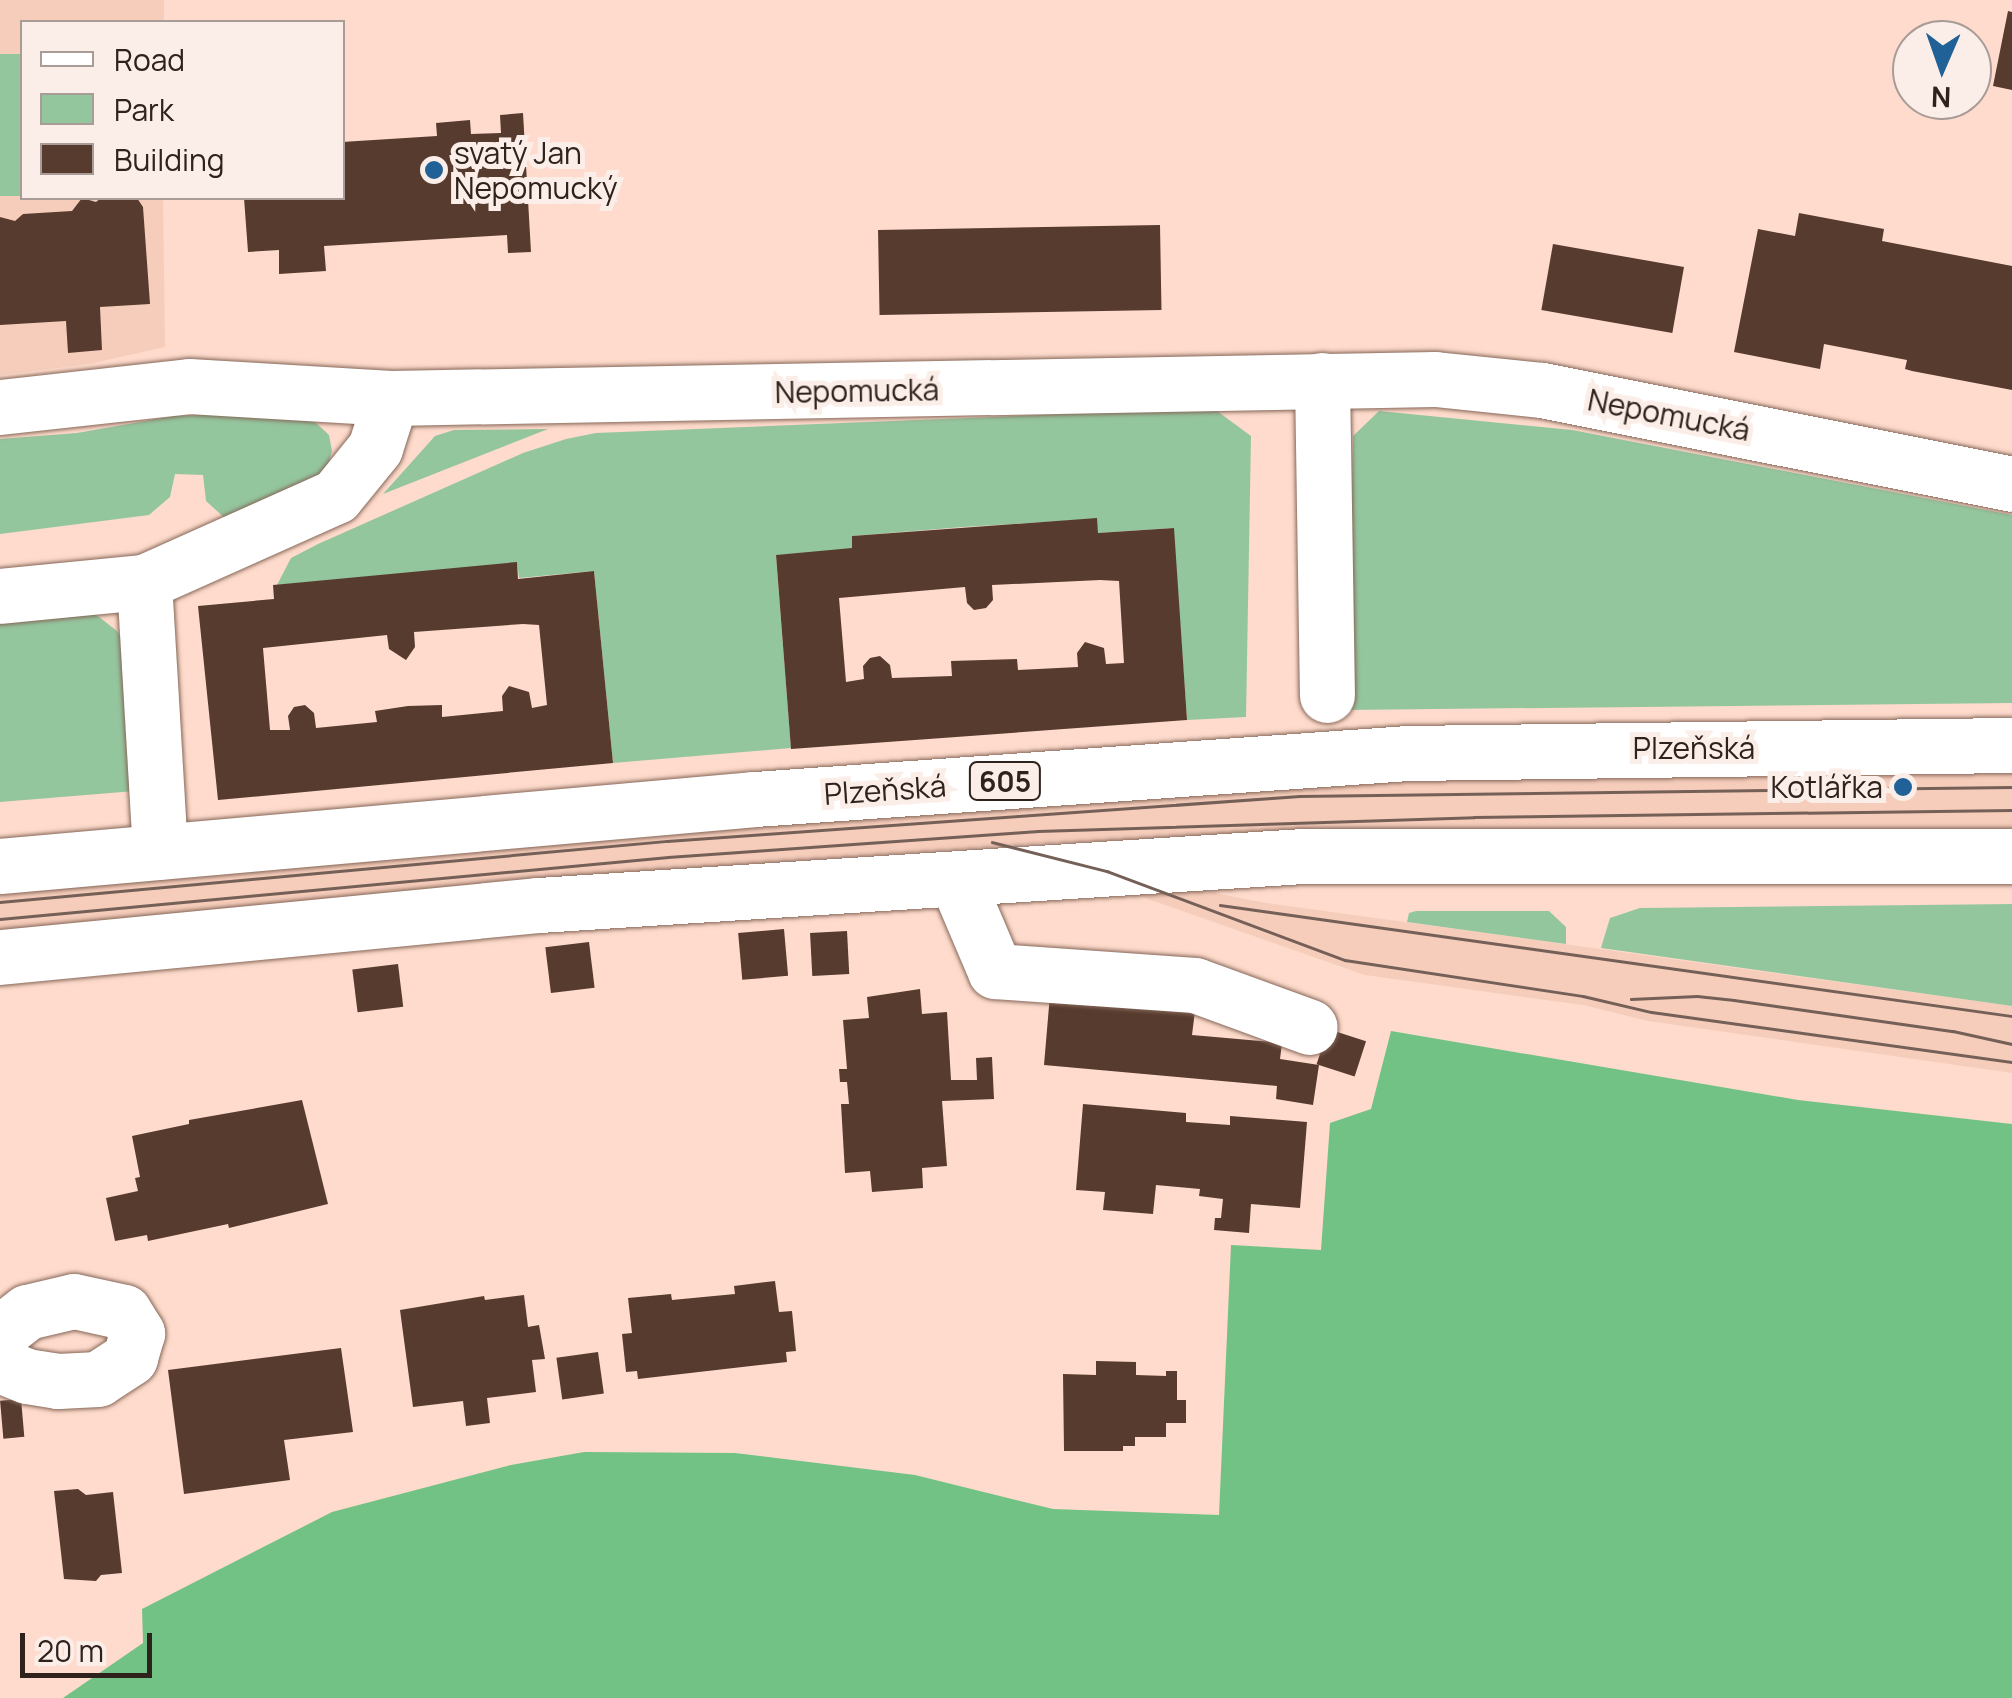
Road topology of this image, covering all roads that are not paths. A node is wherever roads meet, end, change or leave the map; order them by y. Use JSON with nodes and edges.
{"nodes":[{"id":1,"x":1322,"y":380,"type":"junction"},
{"id":2,"x":392,"y":398,"type":"junction"},
{"id":3,"x":0,"y":407,"type":"edge"},
{"id":4,"x":2012,"y":484,"type":"edge"},
{"id":5,"x":144,"y":582,"type":"junction"},
{"id":6,"x":0,"y":596,"type":"edge"},
{"id":7,"x":1327,"y":695,"type":"dead end"},
{"id":8,"x":2012,"y":744,"type":"edge"},
{"id":9,"x":160,"y":852,"type":"junction"},
{"id":10,"x":2012,"y":856,"type":"edge"},
{"id":11,"x":0,"y":866,"type":"edge"},
{"id":12,"x":956,"y":880,"type":"junction"},
{"id":13,"x":0,"y":957,"type":"edge"},
{"id":14,"x":1310,"y":1026,"type":"dead end"},
{"id":15,"x":0,"y":1333,"type":"edge"},
{"id":16,"x":0,"y":1365,"type":"edge"}],
"edges":[{"from":1,"to":2,"type":"main road","name":"Nepomucká"},
{"from":1,"to":4,"type":"main road","name":"Nepomucká"},
{"from":1,"to":7,"type":"main road"},
{"from":2,"to":3,"type":"main road","name":"Nepomucká"},
{"from":2,"to":5,"type":"main road"},
{"from":5,"to":6,"type":"main road"},
{"from":5,"to":9,"type":"main road"},
{"from":8,"to":9,"type":"main road","name":"Plzeňská","number":"605"},
{"from":9,"to":11,"type":"main road","name":"Plzeňská","number":"605"},
{"from":10,"to":12,"type":"main road"},
{"from":12,"to":13,"type":"main road"},
{"from":12,"to":14,"type":"main road"},
{"from":15,"to":16,"type":"main road"}]}
